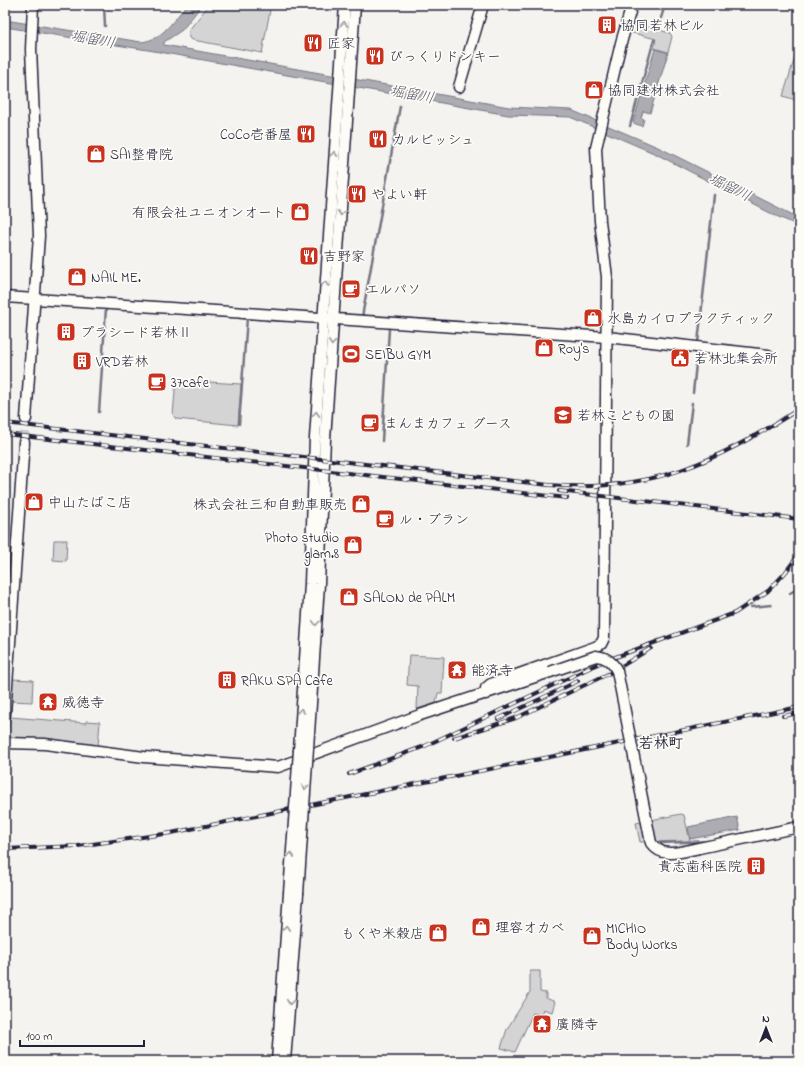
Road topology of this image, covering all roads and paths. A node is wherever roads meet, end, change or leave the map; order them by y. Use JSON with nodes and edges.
{"nodes":[{"id":1,"x":33,"y":5,"type":"edge"},
{"id":2,"x":345,"y":5,"type":"edge"},
{"id":3,"x":355,"y":5,"type":"edge"},
{"id":4,"x":483,"y":5,"type":"edge"},
{"id":5,"x":632,"y":5,"type":"edge"},
{"id":6,"x":345,"y":72,"type":"junction"},
{"id":7,"x":460,"y":87,"type":"dead end"},
{"id":8,"x":5,"y":297,"type":"edge"},
{"id":9,"x":35,"y":298,"type":"junction"},
{"id":10,"x":328,"y":319,"type":"junction"},
{"id":11,"x":607,"y":337,"type":"junction"},
{"id":12,"x":768,"y":355,"type":"dead end"},
{"id":13,"x":26,"y":420,"type":"tunnel mouth"},
{"id":14,"x":24,"y":442,"type":"tunnel mouth"},
{"id":15,"x":486,"y":694,"type":"junction"},
{"id":16,"x":5,"y":714,"type":"edge"},
{"id":17,"x":5,"y":743,"type":"edge"},
{"id":18,"x":799,"y":827,"type":"edge"},
{"id":19,"x":288,"y":962,"type":"junction"},
{"id":20,"x":277,"y":1061,"type":"edge"},
{"id":21,"x":285,"y":1061,"type":"edge"}],
"edges":[{"from":1,"to":9,"type":"street"},
{"from":6,"to":2,"type":"street","one_way":true},
{"from":3,"to":6,"type":"street"},
{"from":4,"to":7,"type":"street"},
{"from":5,"to":11,"type":"street"},
{"from":6,"to":10,"type":"street"},
{"from":8,"to":9,"type":"street"},
{"from":9,"to":10,"type":"street"},
{"from":9,"to":13,"type":"street"},
{"from":10,"to":11,"type":"street"},
{"from":10,"to":19,"type":"street","bridge":true},
{"from":11,"to":12,"type":"street"},
{"from":11,"to":15,"type":"street"},
{"from":14,"to":16,"type":"street"},
{"from":15,"to":17,"type":"street"},
{"from":15,"to":18,"type":"street","bridge":true},
{"from":19,"to":20,"type":"street"},
{"from":19,"to":21,"type":"street","one_way":true}]}
